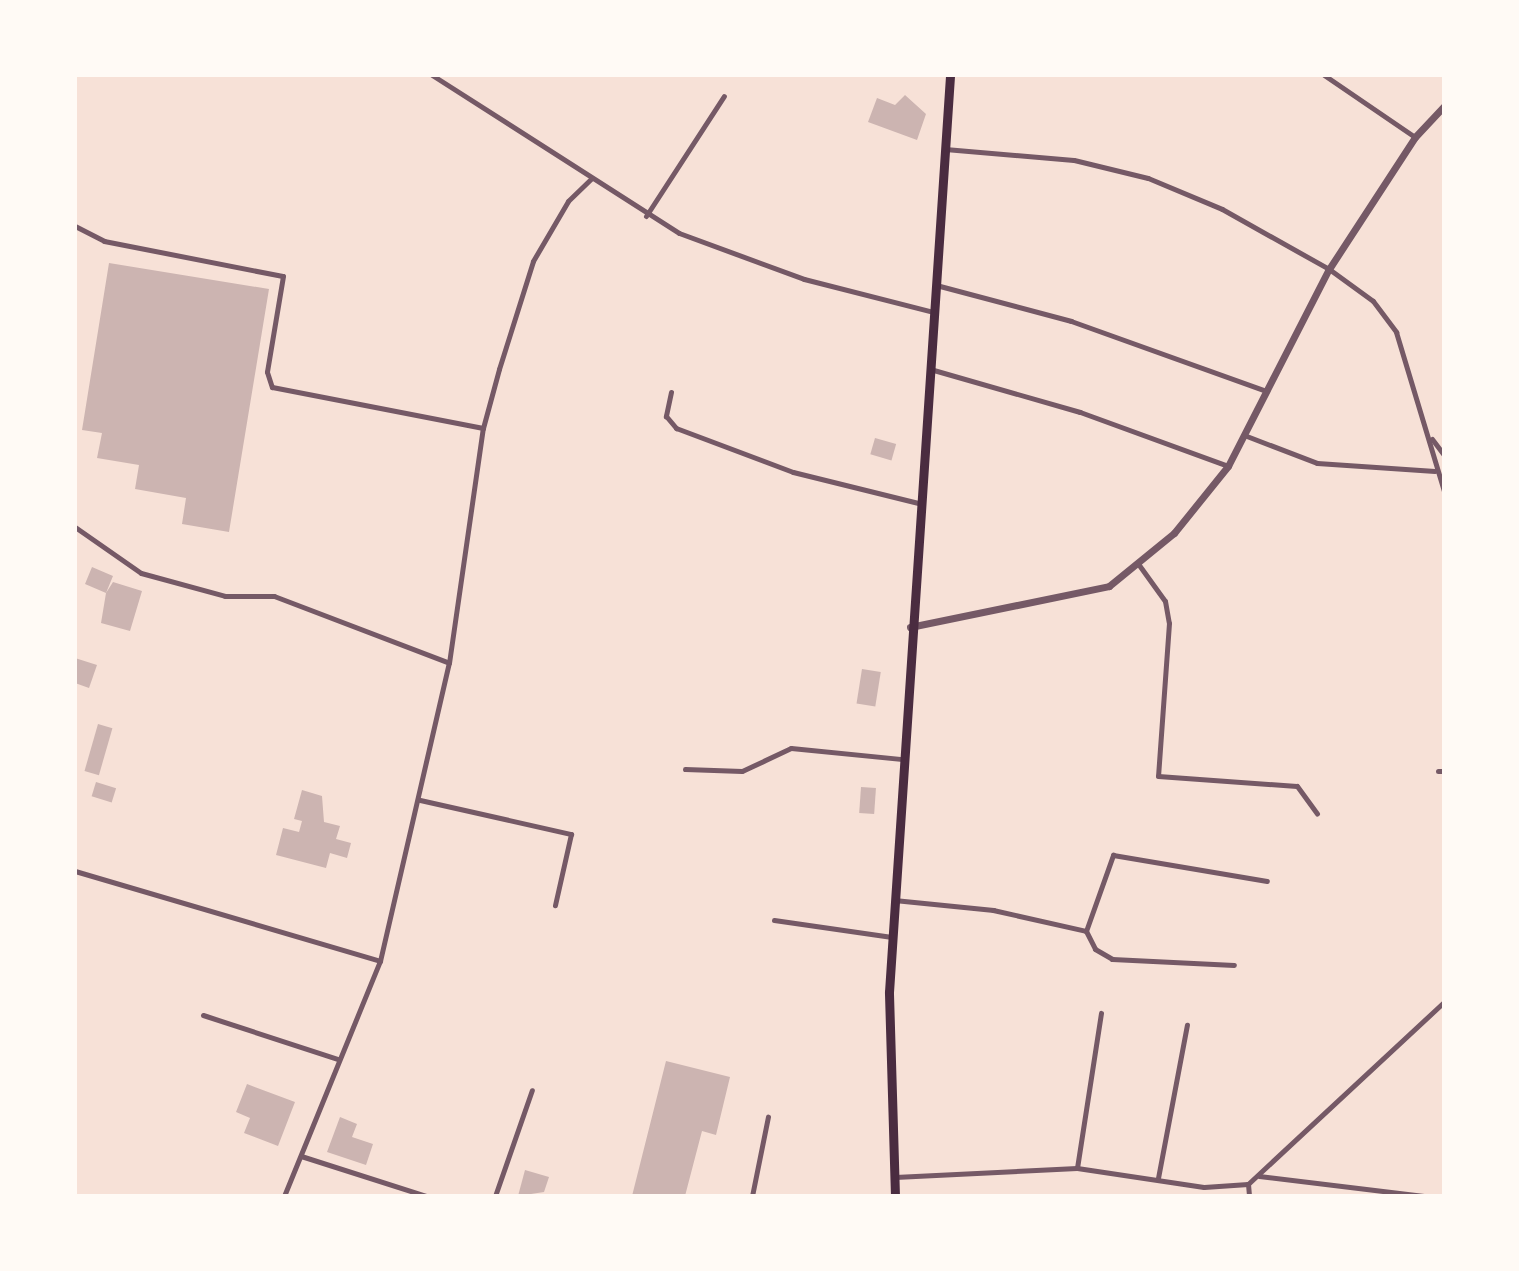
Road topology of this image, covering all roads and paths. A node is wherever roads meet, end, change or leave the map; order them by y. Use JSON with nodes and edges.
{"nodes":[{"id":1,"x":432,"y":75,"type":"edge"},
{"id":2,"x":950,"y":75,"type":"edge"},
{"id":3,"x":1324,"y":75,"type":"edge"},
{"id":4,"x":724,"y":96,"type":"dead end"},
{"id":5,"x":1444,"y":106,"type":"edge"},
{"id":6,"x":1415,"y":137,"type":"junction"},
{"id":7,"x":945,"y":149,"type":"junction"},
{"id":8,"x":591,"y":178,"type":"junction"},
{"id":9,"x":646,"y":216,"type":"junction"},
{"id":10,"x":75,"y":226,"type":"edge"},
{"id":11,"x":1329,"y":269,"type":"junction"},
{"id":12,"x":935,"y":285,"type":"junction"},
{"id":13,"x":933,"y":312,"type":"junction"},
{"id":14,"x":930,"y":369,"type":"junction"},
{"id":15,"x":1266,"y":391,"type":"junction"},
{"id":16,"x":671,"y":392,"type":"dead end"},
{"id":17,"x":483,"y":428,"type":"junction"},
{"id":18,"x":1244,"y":435,"type":"junction"},
{"id":19,"x":1430,"y":436,"type":"junction"},
{"id":20,"x":1444,"y":454,"type":"edge"},
{"id":21,"x":1228,"y":466,"type":"junction"},
{"id":22,"x":1435,"y":471,"type":"junction"},
{"id":23,"x":1444,"y":491,"type":"edge"},
{"id":24,"x":918,"y":503,"type":"junction"},
{"id":25,"x":75,"y":527,"type":"edge"},
{"id":26,"x":1139,"y":565,"type":"junction"},
{"id":27,"x":909,"y":627,"type":"junction"},
{"id":28,"x":449,"y":663,"type":"junction"},
{"id":29,"x":902,"y":759,"type":"junction"},
{"id":30,"x":685,"y":769,"type":"dead end"},
{"id":31,"x":420,"y":800,"type":"junction"},
{"id":32,"x":1318,"y":814,"type":"dead end"},
{"id":33,"x":75,"y":871,"type":"edge"},
{"id":34,"x":1267,"y":881,"type":"dead end"},
{"id":35,"x":894,"y":900,"type":"junction"},
{"id":36,"x":555,"y":905,"type":"dead end"},
{"id":37,"x":774,"y":920,"type":"dead end"},
{"id":38,"x":1086,"y":931,"type":"junction"},
{"id":39,"x":892,"y":937,"type":"junction"},
{"id":40,"x":380,"y":961,"type":"junction"},
{"id":41,"x":1234,"y":965,"type":"dead end"},
{"id":42,"x":1444,"y":1002,"type":"edge"},
{"id":43,"x":1101,"y":1013,"type":"dead end"},
{"id":44,"x":202,"y":1015,"type":"dead end"},
{"id":45,"x":1187,"y":1025,"type":"dead end"},
{"id":46,"x":338,"y":1059,"type":"junction"},
{"id":47,"x":532,"y":1090,"type":"dead end"},
{"id":48,"x":768,"y":1117,"type":"dead end"},
{"id":49,"x":301,"y":1156,"type":"junction"},
{"id":50,"x":1077,"y":1168,"type":"junction"},
{"id":51,"x":1259,"y":1176,"type":"junction"},
{"id":52,"x":895,"y":1178,"type":"junction"},
{"id":53,"x":1158,"y":1178,"type":"junction"},
{"id":54,"x":1248,"y":1184,"type":"junction"},
{"id":55,"x":1355,"y":1193,"type":"edge"},
{"id":56,"x":284,"y":1196,"type":"edge"},
{"id":57,"x":426,"y":1196,"type":"edge"},
{"id":58,"x":495,"y":1196,"type":"edge"},
{"id":59,"x":752,"y":1196,"type":"edge"},
{"id":60,"x":895,"y":1196,"type":"edge"},
{"id":61,"x":1249,"y":1196,"type":"edge"},
{"id":62,"x":1424,"y":1196,"type":"edge"}],
"edges":[{"from":1,"to":8,"type":"street"},
{"from":2,"to":7,"type":"highway"},
{"from":3,"to":6,"type":"street"},
{"from":4,"to":9,"type":"street"},
{"from":5,"to":6,"type":"street"},
{"from":6,"to":11,"type":"street"},
{"from":7,"to":11,"type":"street"},
{"from":7,"to":12,"type":"highway"},
{"from":8,"to":9,"type":"street"},
{"from":8,"to":17,"type":"street"},
{"from":9,"to":13,"type":"street"},
{"from":10,"to":17,"type":"street"},
{"from":11,"to":15,"type":"street"},
{"from":11,"to":19,"type":"street"},
{"from":12,"to":13,"type":"highway"},
{"from":12,"to":15,"type":"street"},
{"from":13,"to":14,"type":"highway"},
{"from":14,"to":21,"type":"street"},
{"from":14,"to":24,"type":"highway"},
{"from":15,"to":18,"type":"street"},
{"from":16,"to":24,"type":"street"},
{"from":17,"to":28,"type":"street"},
{"from":18,"to":21,"type":"street"},
{"from":18,"to":22,"type":"street"},
{"from":19,"to":20,"type":"street"},
{"from":19,"to":22,"type":"street"},
{"from":21,"to":26,"type":"street"},
{"from":22,"to":23,"type":"street"},
{"from":24,"to":27,"type":"highway"},
{"from":25,"to":28,"type":"street"},
{"from":26,"to":27,"type":"street"},
{"from":26,"to":32,"type":"street"},
{"from":27,"to":29,"type":"highway"},
{"from":28,"to":31,"type":"street"},
{"from":29,"to":30,"type":"street"},
{"from":29,"to":35,"type":"highway"},
{"from":31,"to":36,"type":"street"},
{"from":31,"to":40,"type":"street"},
{"from":33,"to":40,"type":"street"},
{"from":34,"to":38,"type":"street"},
{"from":35,"to":38,"type":"street"},
{"from":35,"to":39,"type":"highway"},
{"from":37,"to":39,"type":"street"},
{"from":38,"to":41,"type":"street"},
{"from":39,"to":52,"type":"highway"},
{"from":40,"to":46,"type":"street"},
{"from":42,"to":51,"type":"street"},
{"from":43,"to":50,"type":"street"},
{"from":44,"to":46,"type":"street"},
{"from":45,"to":53,"type":"street"},
{"from":46,"to":49,"type":"street"},
{"from":47,"to":58,"type":"street"},
{"from":48,"to":59,"type":"street"},
{"from":49,"to":56,"type":"street"},
{"from":49,"to":57,"type":"street"},
{"from":50,"to":52,"type":"street"},
{"from":50,"to":53,"type":"street"},
{"from":51,"to":54,"type":"street"},
{"from":51,"to":55,"type":"street"},
{"from":52,"to":60,"type":"highway"},
{"from":53,"to":54,"type":"street"},
{"from":54,"to":61,"type":"street"},
{"from":55,"to":62,"type":"street"}]}
